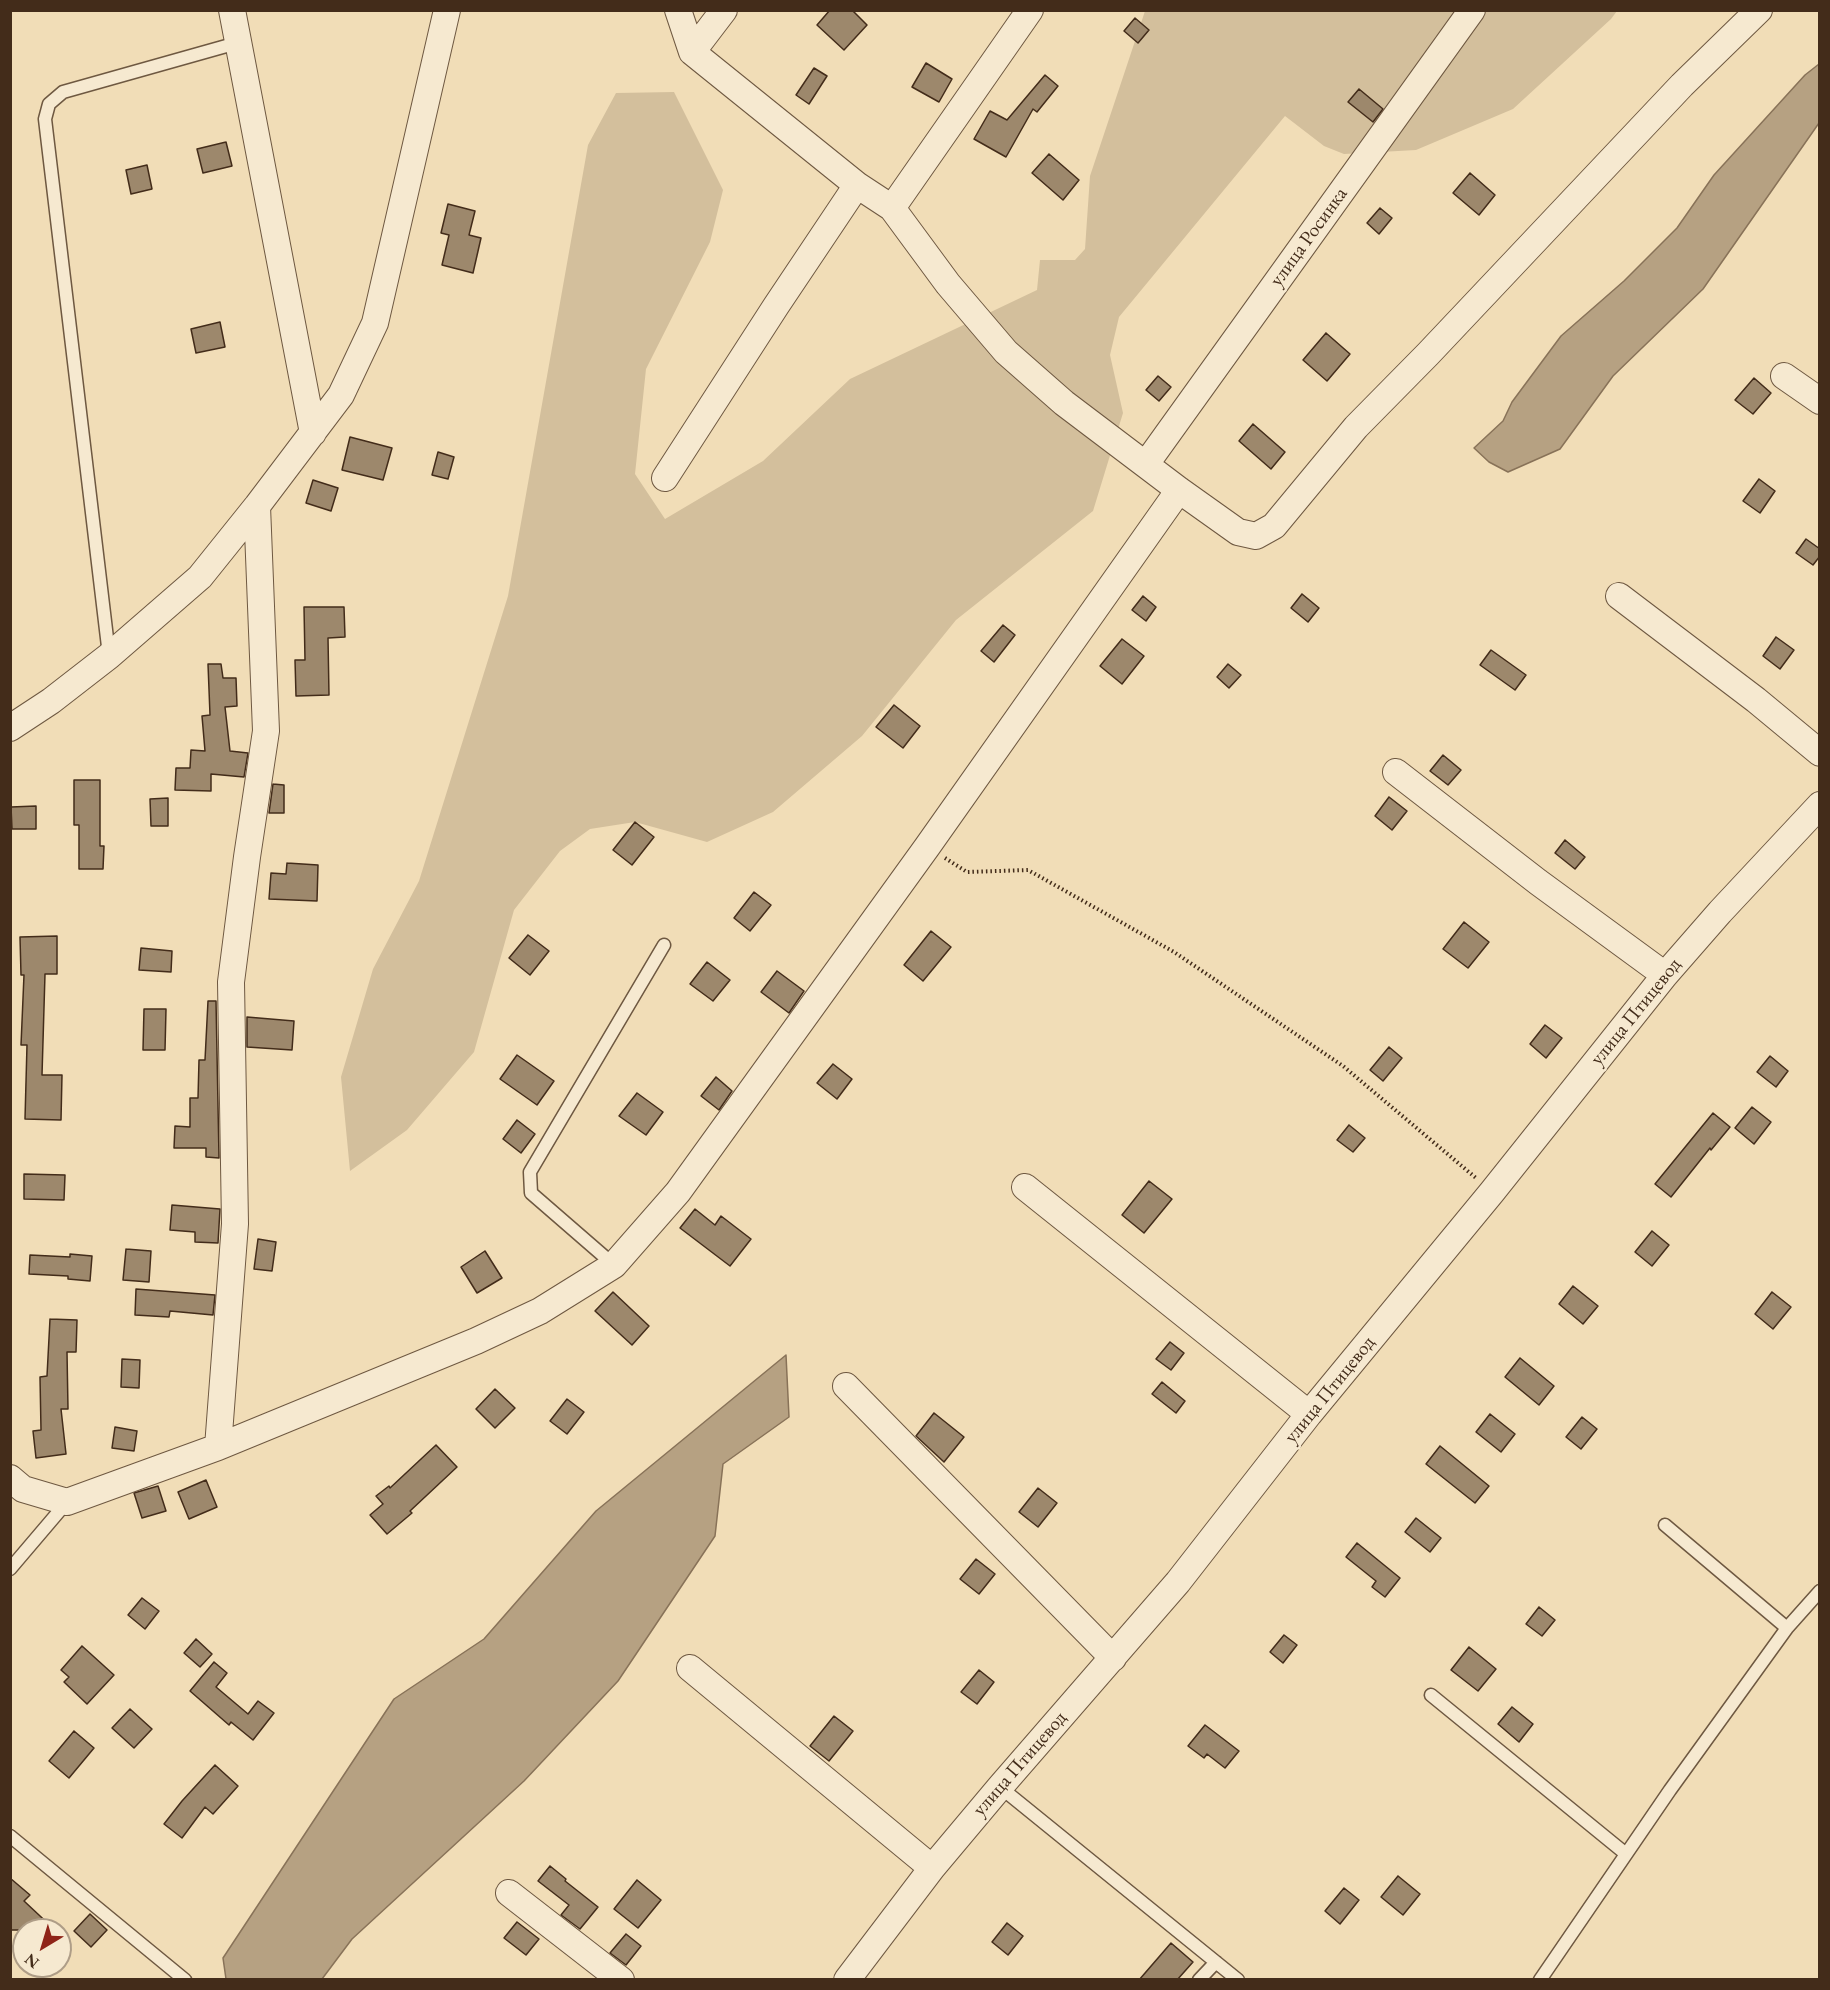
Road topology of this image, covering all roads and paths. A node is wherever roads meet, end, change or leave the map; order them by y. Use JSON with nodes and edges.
{"nodes":[{"id":1,"x":231,"y":10,"type":"edge"},
{"id":2,"x":447,"y":10,"type":"edge"},
{"id":3,"x":678,"y":10,"type":"edge"},
{"id":4,"x":724,"y":10,"type":"edge"},
{"id":5,"x":1030,"y":10,"type":"edge"},
{"id":6,"x":1472,"y":10,"type":"edge"},
{"id":7,"x":1759,"y":10,"type":"edge"},
{"id":8,"x":237,"y":43,"type":"junction"},
{"id":9,"x":692,"y":52,"type":"junction"},
{"id":10,"x":857,"y":185,"type":"junction"},
{"id":11,"x":891,"y":208,"type":"junction"},
{"id":12,"x":1784,"y":376,"type":"dead end"},
{"id":13,"x":1820,"y":401,"type":"edge"},
{"id":14,"x":313,"y":433,"type":"junction"},
{"id":15,"x":1146,"y":464,"type":"junction"},
{"id":16,"x":665,"y":478,"type":"dead end"},
{"id":17,"x":1179,"y":490,"type":"junction"},
{"id":18,"x":257,"y":506,"type":"junction"},
{"id":19,"x":1619,"y":596,"type":"dead end"},
{"id":20,"x":109,"y":656,"type":"junction"},
{"id":21,"x":10,"y":728,"type":"edge"},
{"id":22,"x":1820,"y":753,"type":"edge"},
{"id":23,"x":1396,"y":772,"type":"dead end"},
{"id":24,"x":1820,"y":805,"type":"edge"},
{"id":25,"x":927,"y":847,"type":"junction"},
{"id":26,"x":664,"y":945,"type":"dead end"},
{"id":27,"x":1665,"y":975,"type":"junction"},
{"id":28,"x":1025,"y":1187,"type":"dead end"},
{"id":29,"x":1492,"y":1192,"type":"junction"},
{"id":30,"x":614,"y":1264,"type":"junction"},
{"id":31,"x":846,"y":1386,"type":"dead end"},
{"id":32,"x":1309,"y":1414,"type":"junction"},
{"id":33,"x":218,"y":1447,"type":"junction"},
{"id":34,"x":10,"y":1478,"type":"edge"},
{"id":35,"x":67,"y":1502,"type":"junction"},
{"id":36,"x":1665,"y":1525,"type":"dead end"},
{"id":37,"x":10,"y":1569,"type":"edge"},
{"id":38,"x":1820,"y":1591,"type":"edge"},
{"id":39,"x":1787,"y":1628,"type":"junction"},
{"id":40,"x":1113,"y":1658,"type":"junction"},
{"id":41,"x":690,"y":1668,"type":"dead end"},
{"id":42,"x":1431,"y":1695,"type":"dead end"},
{"id":43,"x":999,"y":1787,"type":"junction"},
{"id":44,"x":10,"y":1836,"type":"edge"},
{"id":45,"x":1626,"y":1854,"type":"junction"},
{"id":46,"x":932,"y":1868,"type":"junction"},
{"id":47,"x":509,"y":1893,"type":"dead end"},
{"id":48,"x":1216,"y":1962,"type":"junction"},
{"id":49,"x":185,"y":1980,"type":"edge"},
{"id":50,"x":621,"y":1980,"type":"edge"},
{"id":51,"x":847,"y":1980,"type":"edge"},
{"id":52,"x":1199,"y":1980,"type":"edge"},
{"id":53,"x":1238,"y":1980,"type":"edge"},
{"id":54,"x":1540,"y":1980,"type":"edge"}],
"edges":[{"from":1,"to":8,"type":"street"},
{"from":2,"to":14,"type":"street"},
{"from":3,"to":9,"type":"street"},
{"from":4,"to":9,"type":"street"},
{"from":5,"to":11,"type":"street"},
{"from":6,"to":15,"type":"street","name":"улица Росинка"},
{"from":7,"to":17,"type":"street"},
{"from":8,"to":14,"type":"street"},
{"from":8,"to":20,"type":"lane"},
{"from":9,"to":10,"type":"street"},
{"from":10,"to":11,"type":"street"},
{"from":10,"to":16,"type":"street"},
{"from":11,"to":15,"type":"street"},
{"from":12,"to":13,"type":"street"},
{"from":14,"to":18,"type":"street"},
{"from":15,"to":17,"type":"street"},
{"from":17,"to":25,"type":"street"},
{"from":18,"to":20,"type":"street"},
{"from":18,"to":33,"type":"street"},
{"from":19,"to":22,"type":"street"},
{"from":20,"to":21,"type":"street"},
{"from":23,"to":27,"type":"street"},
{"from":24,"to":27,"type":"street","name":"улица Птицевод"},
{"from":25,"to":29,"type":"path"},
{"from":25,"to":30,"type":"street"},
{"from":26,"to":30,"type":"lane"},
{"from":27,"to":29,"type":"street","name":"улица Птицевод"},
{"from":28,"to":32,"type":"street"},
{"from":29,"to":32,"type":"street","name":"улица Птицевод"},
{"from":30,"to":33,"type":"street"},
{"from":31,"to":40,"type":"street"},
{"from":32,"to":40,"type":"street","name":"улица Птицевод"},
{"from":33,"to":35,"type":"street"},
{"from":34,"to":35,"type":"street"},
{"from":35,"to":37,"type":"lane"},
{"from":36,"to":39,"type":"lane"},
{"from":38,"to":39,"type":"lane"},
{"from":39,"to":45,"type":"lane"},
{"from":40,"to":43,"type":"street","name":"улица Птицевод"},
{"from":41,"to":46,"type":"street"},
{"from":42,"to":45,"type":"lane"},
{"from":43,"to":46,"type":"street","name":"улица Птицевод"},
{"from":43,"to":48,"type":"lane"},
{"from":44,"to":49,"type":"lane"},
{"from":45,"to":54,"type":"lane"},
{"from":46,"to":51,"type":"street","name":"улица Птицевод"},
{"from":47,"to":50,"type":"street"},
{"from":48,"to":52,"type":"lane"},
{"from":48,"to":53,"type":"lane"}]}
